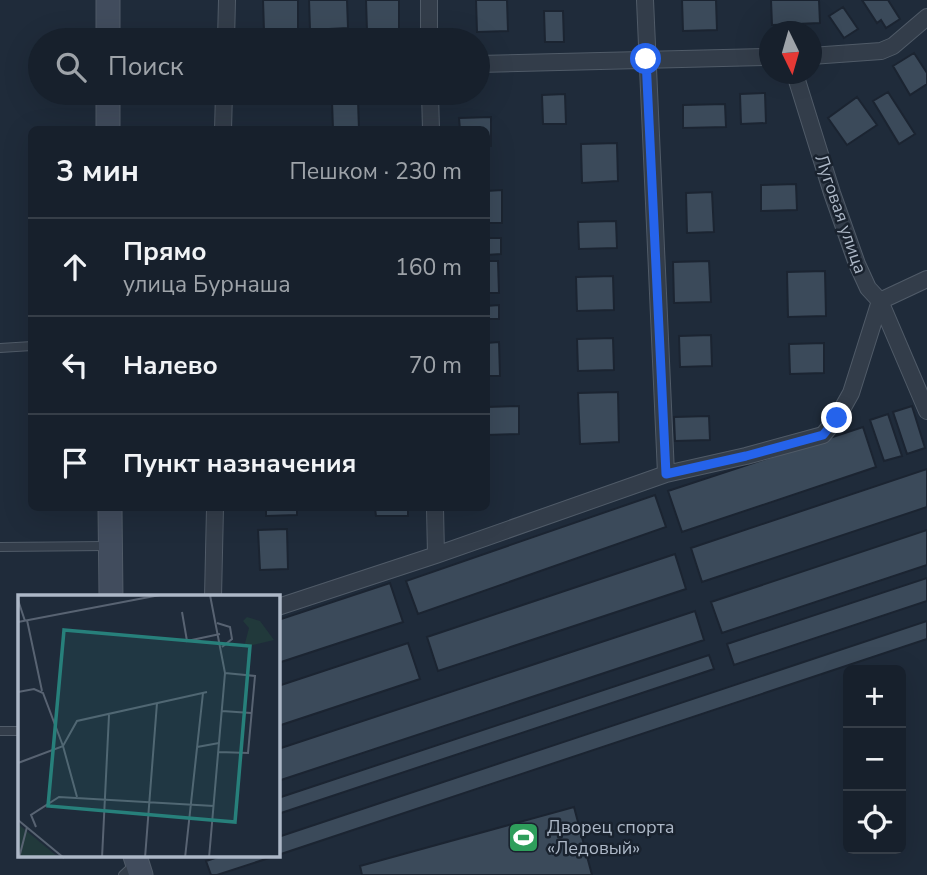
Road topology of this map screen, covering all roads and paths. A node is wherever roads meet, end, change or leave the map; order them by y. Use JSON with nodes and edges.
{"nodes":[{"id":1,"x":108,"y":0,"type":"edge"},
{"id":2,"x":227,"y":0,"type":"edge"},
{"id":3,"x":429,"y":0,"type":"edge"},
{"id":4,"x":645,"y":0,"type":"edge"},
{"id":5,"x":927,"y":18,"type":"edge"},
{"id":6,"x":108,"y":28,"type":"edge"},
{"id":7,"x":226,"y":28,"type":"edge"},
{"id":8,"x":429,"y":28,"type":"edge"},
{"id":9,"x":822,"y":55,"type":"edge"},
{"id":10,"x":759,"y":57,"type":"edge"},
{"id":11,"x":646,"y":59,"type":"junction"},
{"id":12,"x":490,"y":64,"type":"edge"},
{"id":13,"x":798,"y":84,"type":"edge"},
{"id":14,"x":108,"y":105,"type":"edge"},
{"id":15,"x":224,"y":105,"type":"edge"},
{"id":16,"x":430,"y":105,"type":"edge"},
{"id":17,"x":108,"y":126,"type":"edge"},
{"id":18,"x":223,"y":126,"type":"edge"},
{"id":19,"x":430,"y":126,"type":"edge"},
{"id":20,"x":927,"y":279,"type":"edge"},
{"id":21,"x":880,"y":301,"type":"junction"},
{"id":22,"x":28,"y":346,"type":"edge"},
{"id":23,"x":0,"y":348,"type":"edge"},
{"id":24,"x":927,"y":411,"type":"edge"},
{"id":25,"x":666,"y":474,"type":"junction"},
{"id":26,"x":110,"y":511,"type":"edge"},
{"id":27,"x":215,"y":511,"type":"edge"},
{"id":28,"x":435,"y":511,"type":"edge"},
{"id":29,"x":110,"y":546,"type":"junction"},
{"id":30,"x":0,"y":547,"type":"edge"},
{"id":31,"x":436,"y":555,"type":"junction"},
{"id":32,"x":111,"y":595,"type":"edge"},
{"id":33,"x":213,"y":595,"type":"edge"},
{"id":34,"x":280,"y":606,"type":"edge"},
{"id":35,"x":0,"y":731,"type":"edge"},
{"id":36,"x":18,"y":731,"type":"edge"}],
"edges":[{"from":1,"to":6,"type":"street"},
{"from":2,"to":7,"type":"street"},
{"from":3,"to":8,"type":"street"},
{"from":4,"to":11,"type":"street"},
{"from":5,"to":9,"type":"street"},
{"from":10,"to":11,"type":"street"},
{"from":11,"to":12,"type":"street"},
{"from":11,"to":25,"type":"street"},
{"from":13,"to":21,"type":"street","name":"Луговая улица"},
{"from":14,"to":17,"type":"street"},
{"from":15,"to":18,"type":"street"},
{"from":16,"to":19,"type":"street"},
{"from":20,"to":21,"type":"street"},
{"from":21,"to":24,"type":"street","name":"Луговая улица"},
{"from":21,"to":25,"type":"street"},
{"from":22,"to":23,"type":"lane"},
{"from":25,"to":31,"type":"street"},
{"from":26,"to":29,"type":"street"},
{"from":27,"to":33,"type":"street"},
{"from":28,"to":31,"type":"street"},
{"from":29,"to":30,"type":"lane"},
{"from":29,"to":32,"type":"street"},
{"from":31,"to":34,"type":"street"},
{"from":35,"to":36,"type":"lane"}]}
